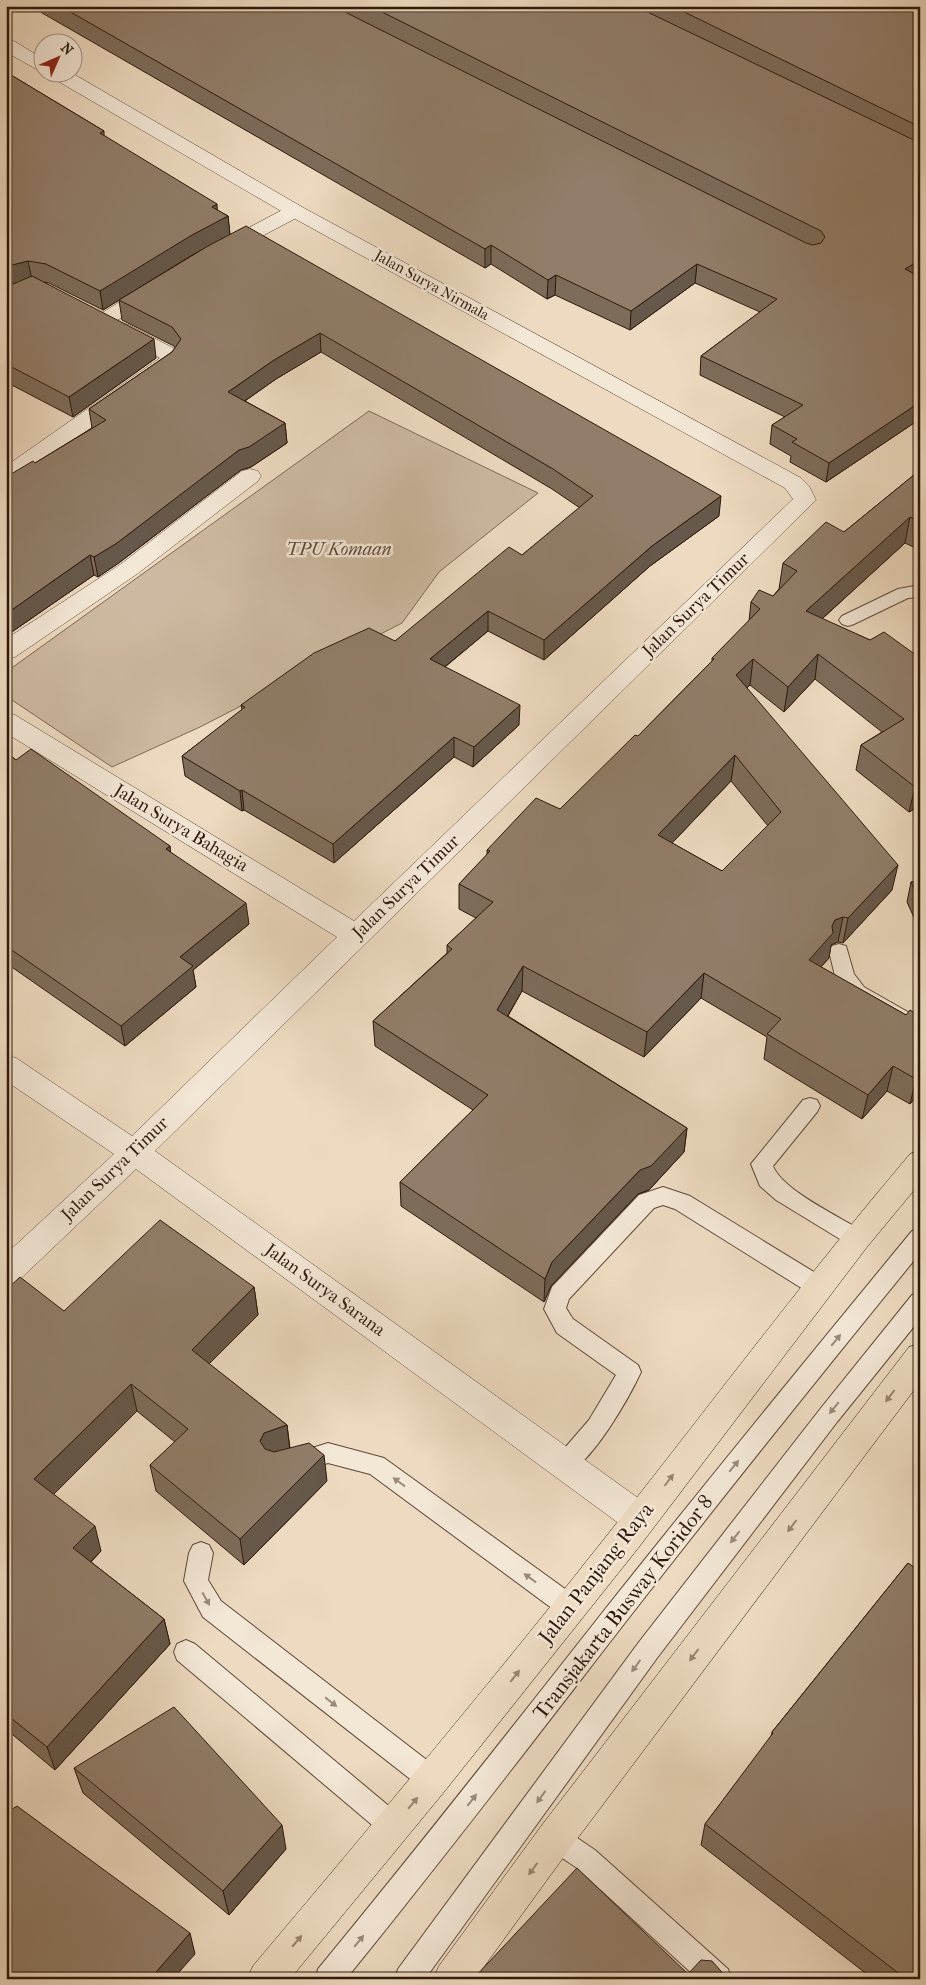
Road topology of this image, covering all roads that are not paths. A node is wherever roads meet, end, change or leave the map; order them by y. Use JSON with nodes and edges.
{"nodes":[{"id":1,"x":6,"y":44,"type":"edge"},
{"id":2,"x":32,"y":59,"type":"edge"},
{"id":3,"x":73,"y":82,"type":"edge"},
{"id":4,"x":295,"y":211,"type":"junction"},
{"id":5,"x":202,"y":260,"type":"edge"},
{"id":6,"x":169,"y":280,"type":"edge"},
{"id":7,"x":250,"y":476,"type":"dead end"},
{"id":8,"x":6,"y":477,"type":"edge"},
{"id":9,"x":804,"y":500,"type":"joint"},
{"id":10,"x":920,"y":591,"type":"edge"},
{"id":11,"x":848,"y":620,"type":"dead end"},
{"id":12,"x":6,"y":652,"type":"edge"},
{"id":13,"x":6,"y":721,"type":"edge"},
{"id":14,"x":356,"y":934,"type":"junction"},
{"id":15,"x":839,"y":951,"type":"dead end"},
{"id":16,"x":920,"y":1029,"type":"edge"},
{"id":17,"x":6,"y":1066,"type":"edge"},
{"id":18,"x":810,"y":1106,"type":"dead end"},
{"id":19,"x":133,"y":1154,"type":"junction"},
{"id":20,"x":920,"y":1162,"type":"edge"},
{"id":21,"x":856,"y":1238,"type":"junction"},
{"id":22,"x":920,"y":1238,"type":"edge"},
{"id":23,"x":6,"y":1273,"type":"edge"},
{"id":24,"x":819,"y":1288,"type":"junction"},
{"id":25,"x":920,"y":1302,"type":"edge"},
{"id":26,"x":920,"y":1357,"type":"edge"},
{"id":27,"x":565,"y":1464,"type":"junction"},
{"id":28,"x":277,"y":1467,"type":"edge"},
{"id":29,"x":640,"y":1519,"type":"junction"},
{"id":30,"x":201,"y":1553,"type":"dead end"},
{"id":31,"x":570,"y":1607,"type":"junction"},
{"id":32,"x":186,"y":1652,"type":"dead end"},
{"id":33,"x":432,"y":1780,"type":"junction"},
{"id":34,"x":393,"y":1826,"type":"junction"},
{"id":35,"x":555,"y":1838,"type":"junction"},
{"id":36,"x":266,"y":1979,"type":"edge"},
{"id":37,"x":328,"y":1979,"type":"edge"},
{"id":38,"x":408,"y":1979,"type":"edge"},
{"id":39,"x":452,"y":1979,"type":"edge"},
{"id":40,"x":718,"y":1979,"type":"edge"}],
"edges":[{"from":1,"to":2,"type":"street"},
{"from":3,"to":4,"type":"street","name":"Jalan Surya Nirmala"},
{"from":4,"to":5,"type":"street"},
{"from":4,"to":9,"type":"street","name":"Jalan Surya Nirmala"},
{"from":6,"to":8,"type":"street"},
{"from":7,"to":12,"type":"street"},
{"from":9,"to":14,"type":"street","name":"Jalan Surya Timur"},
{"from":10,"to":11,"type":"lane"},
{"from":13,"to":14,"type":"street","name":"Jalan Surya Bahagia"},
{"from":14,"to":19,"type":"street","name":"Jalan Surya Timur"},
{"from":15,"to":16,"type":"lane"},
{"from":17,"to":19,"type":"street","name":"Jalan Surya Sarana"},
{"from":18,"to":21,"type":"lane"},
{"from":19,"to":23,"type":"street","name":"Jalan Surya Timur"},
{"from":19,"to":27,"type":"street","name":"Jalan Surya Sarana"},
{"from":20,"to":21,"type":"main road","name":"Jalan Panjang Raya"},
{"from":21,"to":24,"type":"main road","name":"Jalan Panjang Raya"},
{"from":37,"to":22,"type":"lane","name":"Transjakarta Busway Koridor 8","one_way":true},
{"from":24,"to":27,"type":"lane"},
{"from":29,"to":24,"type":"main road","name":"Jalan Panjang Raya","one_way":true},
{"from":25,"to":38,"type":"lane","one_way":true},
{"from":26,"to":35,"type":"main road","one_way":true},
{"from":27,"to":29,"type":"street","name":"Jalan Surya Sarana"},
{"from":31,"to":28,"type":"lane","one_way":true},
{"from":29,"to":31,"type":"main road","name":"Jalan Panjang Raya"},
{"from":30,"to":33,"type":"lane","one_way":true},
{"from":33,"to":31,"type":"main road","name":"Jalan Panjang Raya","one_way":true},
{"from":32,"to":34,"type":"lane"},
{"from":34,"to":33,"type":"main road","name":"Jalan Panjang Raya","one_way":true},
{"from":36,"to":34,"type":"main road","name":"Jalan Panjang Raya","one_way":true},
{"from":35,"to":39,"type":"main road","one_way":true},
{"from":35,"to":40,"type":"lane"}]}
